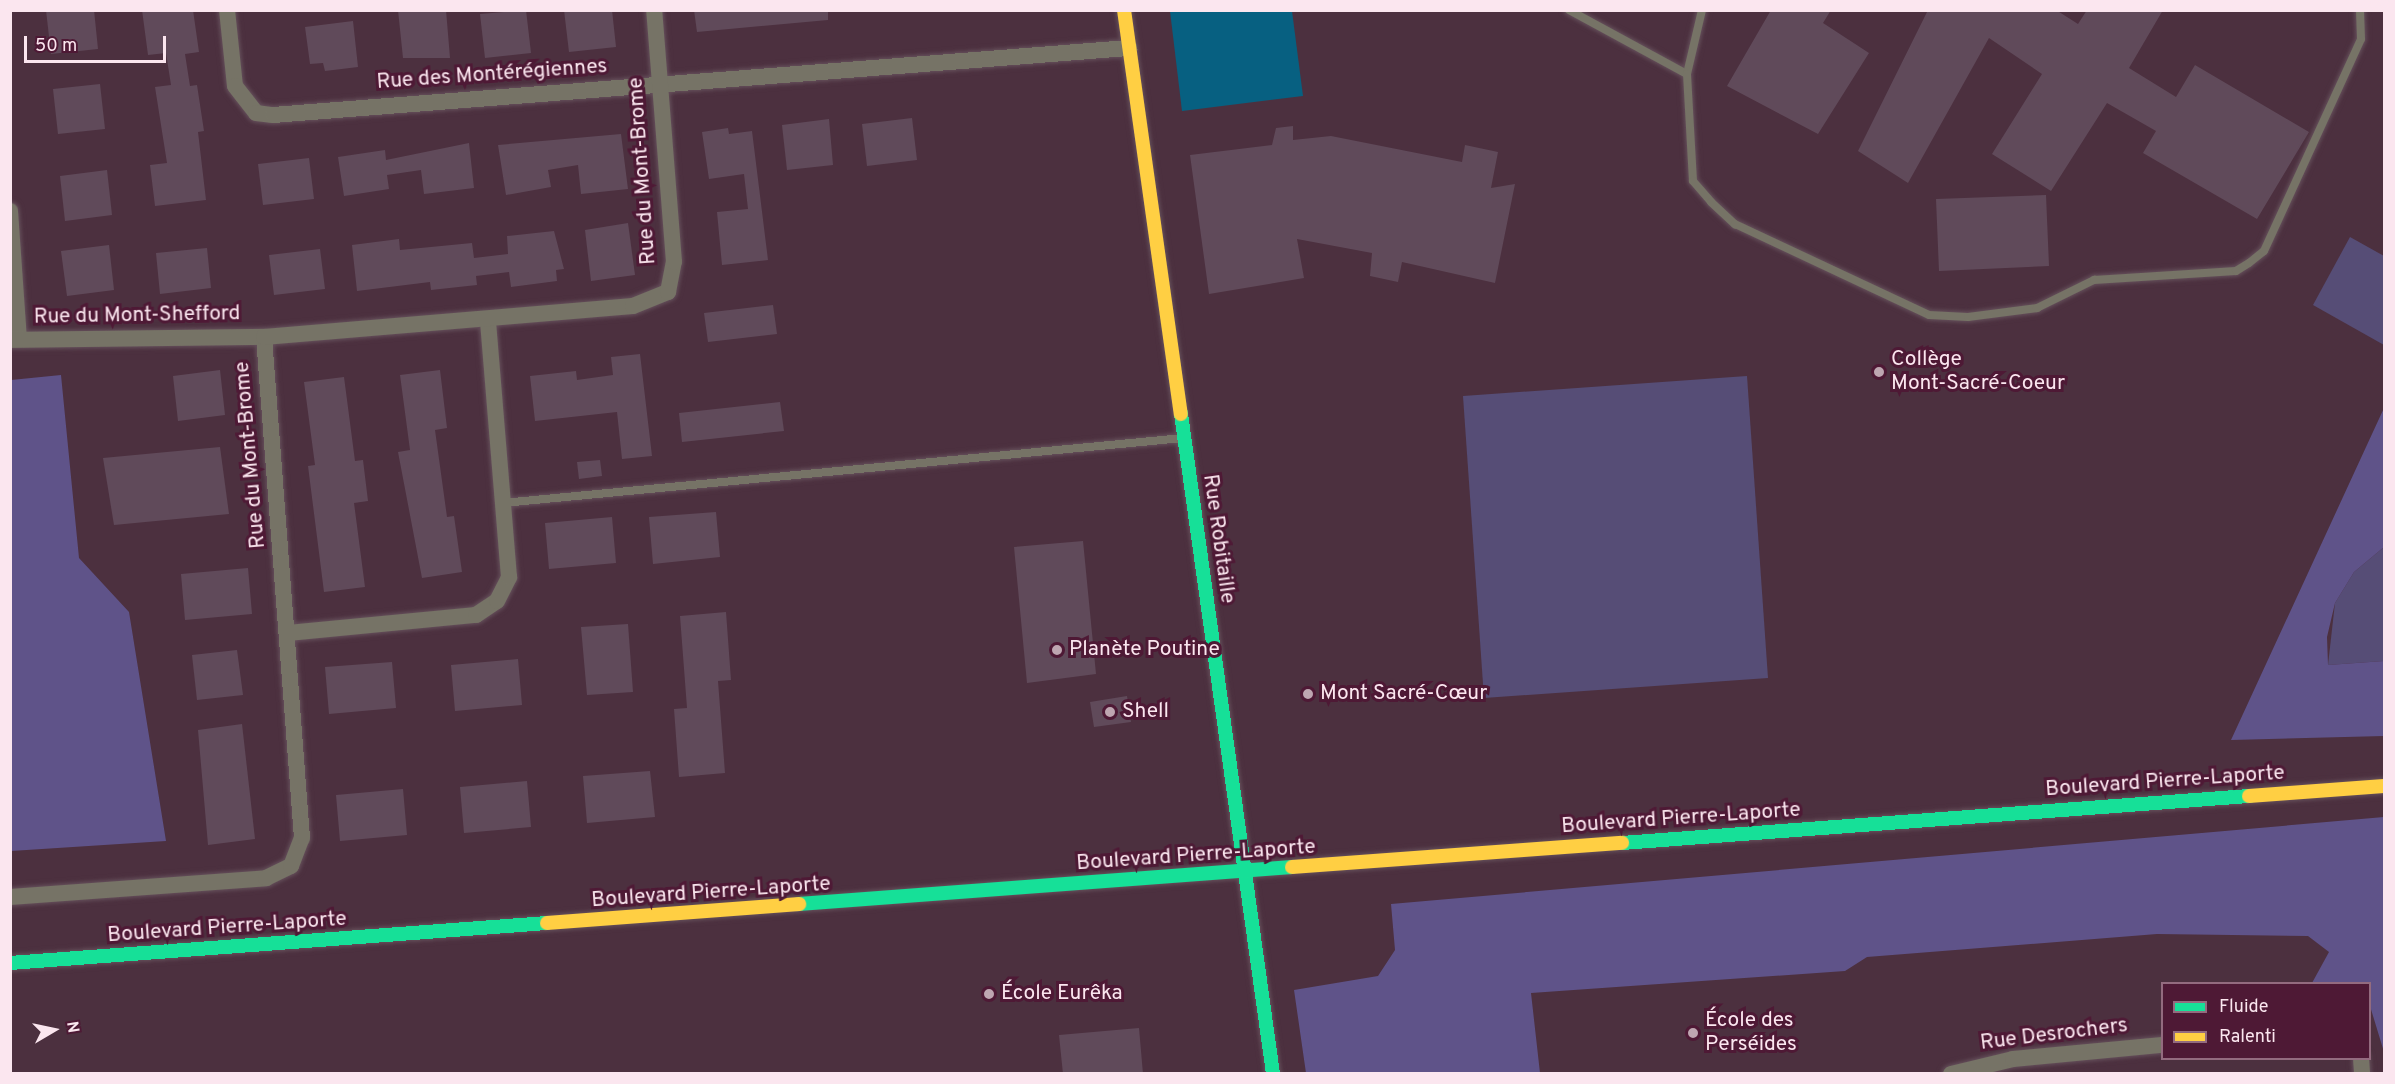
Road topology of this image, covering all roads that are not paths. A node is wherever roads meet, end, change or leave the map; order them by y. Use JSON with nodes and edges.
{"nodes":[{"id":1,"x":227,"y":10,"type":"edge"},
{"id":2,"x":654,"y":10,"type":"edge"},
{"id":3,"x":1124,"y":10,"type":"edge"},
{"id":4,"x":1569,"y":10,"type":"edge"},
{"id":5,"x":1702,"y":10,"type":"edge"},
{"id":6,"x":2360,"y":10,"type":"edge"},
{"id":7,"x":1129,"y":48,"type":"junction"},
{"id":8,"x":1687,"y":74,"type":"junction"},
{"id":9,"x":660,"y":85,"type":"junction"},
{"id":10,"x":10,"y":211,"type":"edge"},
{"id":11,"x":488,"y":321,"type":"junction"},
{"id":12,"x":264,"y":338,"type":"junction"},
{"id":13,"x":15,"y":340,"type":"edge"},
{"id":14,"x":1183,"y":438,"type":"junction"},
{"id":15,"x":503,"y":503,"type":"junction"},
{"id":16,"x":288,"y":633,"type":"junction"},
{"id":17,"x":2385,"y":786,"type":"edge"},
{"id":18,"x":1244,"y":874,"type":"junction"},
{"id":19,"x":10,"y":897,"type":"edge"},
{"id":20,"x":10,"y":963,"type":"edge"},
{"id":21,"x":2161,"y":1045,"type":"edge"},
{"id":22,"x":1273,"y":1074,"type":"edge"},
{"id":23,"x":1952,"y":1074,"type":"edge"}],
"edges":[{"from":1,"to":9,"type":"street","name":"Rue des Montérégiennes"},
{"from":2,"to":9,"type":"street","name":"Rue du Mont-Brome"},
{"from":3,"to":7,"type":"main road","name":"Rue Robitaille"},
{"from":4,"to":8,"type":"lane"},
{"from":5,"to":8,"type":"lane"},
{"from":6,"to":8,"type":"lane"},
{"from":7,"to":9,"type":"street","name":"Rue des Montérégiennes"},
{"from":7,"to":14,"type":"main road","name":"Rue Robitaille"},
{"from":9,"to":11,"type":"street","name":"Rue du Mont-Brome"},
{"from":10,"to":13,"type":"street"},
{"from":11,"to":12,"type":"street","name":"Rue du Mont-Brome"},
{"from":11,"to":15,"type":"street"},
{"from":12,"to":13,"type":"street","name":"Rue du Mont-Shefford"},
{"from":12,"to":16,"type":"street","name":"Rue du Mont-Brome"},
{"from":14,"to":15,"type":"lane"},
{"from":14,"to":18,"type":"main road","name":"Rue Robitaille"},
{"from":15,"to":16,"type":"street"},
{"from":16,"to":19,"type":"street","name":"Rue du Mont-Brome"},
{"from":17,"to":18,"type":"main road","name":"Boulevard Pierre-Laporte"},
{"from":18,"to":20,"type":"main road","name":"Boulevard Pierre-Laporte"},
{"from":18,"to":22,"type":"main road","name":"Rue Robitaille"},
{"from":21,"to":23,"type":"street","name":"Rue Desrochers"}]}
